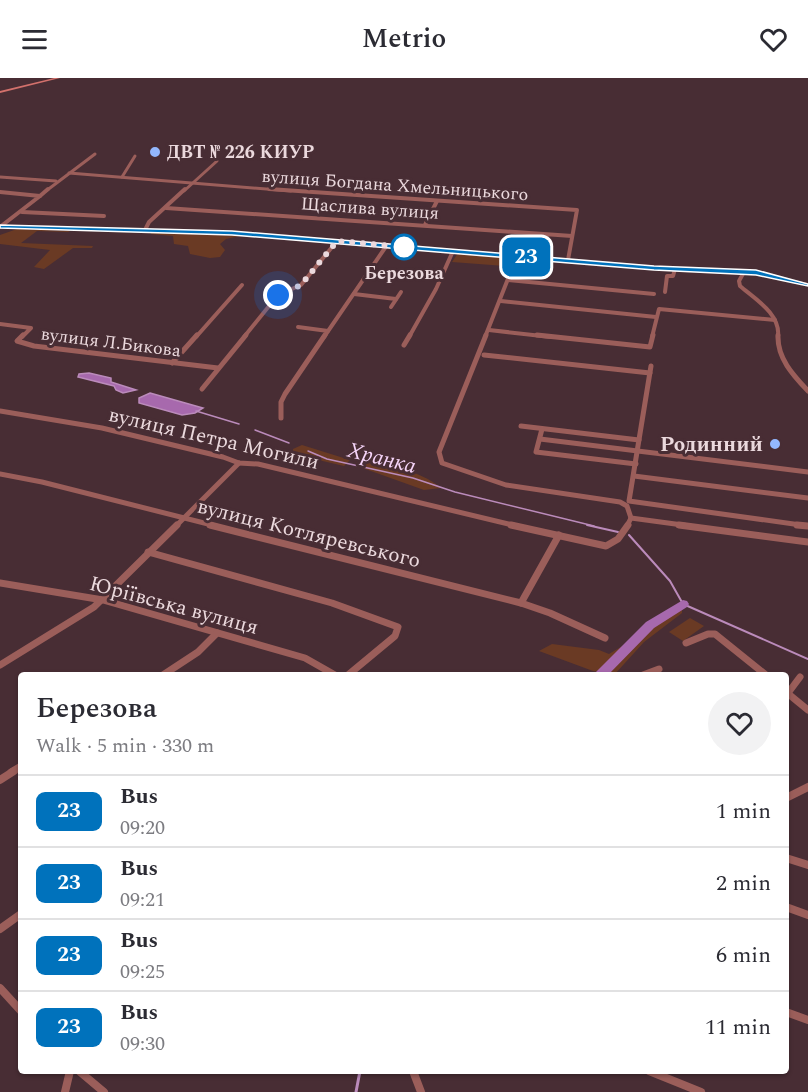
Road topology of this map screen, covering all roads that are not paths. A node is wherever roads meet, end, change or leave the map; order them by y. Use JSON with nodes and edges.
{"nodes":[{"id":1,"x":58,"y":78,"type":"edge"},
{"id":2,"x":0,"y":92,"type":"edge"},
{"id":3,"x":95,"y":154,"type":"dead end"},
{"id":4,"x":135,"y":156,"type":"dead end"},
{"id":5,"x":217,"y":161,"type":"dead end"},
{"id":6,"x":69,"y":173,"type":"junction"},
{"id":7,"x":0,"y":177,"type":"edge"},
{"id":8,"x":122,"y":177,"type":"junction"},
{"id":9,"x":57,"y":181,"type":"junction"},
{"id":10,"x":190,"y":184,"type":"junction"},
{"id":11,"x":0,"y":192,"type":"edge"},
{"id":12,"x":40,"y":196,"type":"junction"},
{"id":13,"x":437,"y":201,"type":"junction"},
{"id":14,"x":166,"y":208,"type":"junction"},
{"id":15,"x":21,"y":212,"type":"junction"},
{"id":16,"x":105,"y":216,"type":"dead end"},
{"id":17,"x":425,"y":225,"type":"junction"},
{"id":18,"x":0,"y":227,"type":"edge"},
{"id":19,"x":145,"y":230,"type":"junction"},
{"id":20,"x":572,"y":236,"type":"junction"},
{"id":21,"x":337,"y":241,"type":"junction"},
{"id":22,"x":387,"y":245,"type":"junction"},
{"id":23,"x":453,"y":251,"type":"junction"},
{"id":24,"x":517,"y":256,"type":"junction"},
{"id":25,"x":568,"y":261,"type":"junction"},
{"id":26,"x":675,"y":269,"type":"junction"},
{"id":27,"x":744,"y":272,"type":"junction"},
{"id":28,"x":508,"y":279,"type":"junction"},
{"id":29,"x":808,"y":284,"type":"edge"},
{"id":30,"x":242,"y":285,"type":"dead end"},
{"id":31,"x":401,"y":292,"type":"dead end"},
{"id":32,"x":665,"y":292,"type":"dead end"},
{"id":33,"x":354,"y":294,"type":"junction"},
{"id":34,"x":654,"y":294,"type":"dead end"},
{"id":35,"x":396,"y":299,"type":"junction"},
{"id":36,"x":501,"y":301,"type":"junction"},
{"id":37,"x":391,"y":307,"type":"dead end"},
{"id":38,"x":656,"y":317,"type":"junction"},
{"id":39,"x":775,"y":320,"type":"junction"},
{"id":40,"x":0,"y":324,"type":"edge"},
{"id":41,"x":298,"y":327,"type":"dead end"},
{"id":42,"x":489,"y":330,"type":"junction"},
{"id":43,"x":328,"y":331,"type":"junction"},
{"id":44,"x":404,"y":345,"type":"dead end"},
{"id":45,"x":484,"y":355,"type":"dead end"},
{"id":46,"x":172,"y":363,"type":"junction"},
{"id":47,"x":651,"y":366,"type":"dead end"},
{"id":48,"x":218,"y":369,"type":"junction"},
{"id":49,"x":650,"y":373,"type":"junction"},
{"id":50,"x":202,"y":389,"type":"dead end"},
{"id":51,"x":808,"y":391,"type":"edge"},
{"id":52,"x":0,"y":411,"type":"edge"},
{"id":53,"x":282,"y":418,"type":"dead end"},
{"id":54,"x":521,"y":426,"type":"dead end"},
{"id":55,"x":542,"y":429,"type":"junction"},
{"id":56,"x":540,"y":439,"type":"junction"},
{"id":57,"x":639,"y":440,"type":"junction"},
{"id":58,"x":638,"y":452,"type":"junction"},
{"id":59,"x":239,"y":463,"type":"junction"},
{"id":60,"x":636,"y":465,"type":"junction"},
{"id":61,"x":808,"y":472,"type":"edge"},
{"id":62,"x":0,"y":474,"type":"edge"},
{"id":63,"x":634,"y":476,"type":"junction"},
{"id":64,"x":808,"y":498,"type":"edge"},
{"id":65,"x":184,"y":518,"type":"junction"},
{"id":66,"x":631,"y":518,"type":"junction"},
{"id":67,"x":808,"y":526,"type":"edge"},
{"id":68,"x":559,"y":535,"type":"junction"},
{"id":69,"x":808,"y":542,"type":"edge"},
{"id":70,"x":148,"y":552,"type":"junction"},
{"id":71,"x":0,"y":583,"type":"edge"},
{"id":72,"x":103,"y":600,"type":"junction"},
{"id":73,"x":521,"y":603,"type":"junction"},
{"id":74,"x":217,"y":633,"type":"junction"},
{"id":75,"x":605,"y":638,"type":"dead end"},
{"id":76,"x":686,"y":643,"type":"dead end"},
{"id":77,"x":0,"y":664,"type":"edge"},
{"id":78,"x":659,"y":669,"type":"dead end"},
{"id":79,"x":168,"y":672,"type":"edge"},
{"id":80,"x":330,"y":672,"type":"edge"},
{"id":81,"x":352,"y":672,"type":"edge"},
{"id":82,"x":652,"y":672,"type":"edge"},
{"id":83,"x":762,"y":672,"type":"edge"},
{"id":84,"x":800,"y":677,"type":"dead end"},
{"id":85,"x":789,"y":691,"type":"edge"},
{"id":86,"x":789,"y":695,"type":"edge"},
{"id":87,"x":808,"y":710,"type":"edge"},
{"id":88,"x":18,"y":768,"type":"edge"},
{"id":89,"x":0,"y":780,"type":"edge"},
{"id":90,"x":808,"y":787,"type":"edge"},
{"id":91,"x":789,"y":796,"type":"edge"},
{"id":92,"x":789,"y":859,"type":"edge"},
{"id":93,"x":808,"y":865,"type":"edge"},
{"id":94,"x":789,"y":908,"type":"edge"},
{"id":95,"x":808,"y":915,"type":"edge"},
{"id":96,"x":18,"y":916,"type":"edge"},
{"id":97,"x":0,"y":929,"type":"edge"},
{"id":98,"x":0,"y":988,"type":"edge"},
{"id":99,"x":18,"y":1008,"type":"edge"},
{"id":100,"x":789,"y":1013,"type":"edge"},
{"id":101,"x":808,"y":1020,"type":"edge"},
{"id":102,"x":69,"y":1074,"type":"edge"},
{"id":103,"x":83,"y":1074,"type":"edge"},
{"id":104,"x":414,"y":1074,"type":"edge"},
{"id":105,"x":656,"y":1074,"type":"edge"},
{"id":106,"x":65,"y":1092,"type":"edge"},
{"id":107,"x":104,"y":1092,"type":"edge"},
{"id":108,"x":421,"y":1092,"type":"edge"},
{"id":109,"x":701,"y":1092,"type":"edge"}],
"edges":[{"from":1,"to":2,"type":"main road"},
{"from":3,"to":6,"type":"street"},
{"from":4,"to":8,"type":"street"},
{"from":5,"to":10,"type":"street"},
{"from":6,"to":8,"type":"street","name":"вулиця Богдана Хмельницького"},
{"from":6,"to":9,"type":"street"},
{"from":7,"to":9,"type":"street"},
{"from":8,"to":10,"type":"street","name":"вулиця Богдана Хмельницького"},
{"from":9,"to":12,"type":"street"},
{"from":10,"to":13,"type":"street","name":"вулиця Богдана Хмельницького"},
{"from":10,"to":14,"type":"street"},
{"from":11,"to":12,"type":"street"},
{"from":12,"to":15,"type":"street"},
{"from":13,"to":17,"type":"street"},
{"from":13,"to":20,"type":"street","name":"вулиця Богдана Хмельницького"},
{"from":14,"to":17,"type":"street","name":"Щаслива вулиця"},
{"from":14,"to":19,"type":"street"},
{"from":15,"to":16,"type":"street"},
{"from":15,"to":18,"type":"street"},
{"from":17,"to":20,"type":"street","name":"Щаслива вулиця"},
{"from":18,"to":19,"type":"street"},
{"from":19,"to":21,"type":"street"},
{"from":20,"to":25,"type":"street"},
{"from":21,"to":22,"type":"street"},
{"from":21,"to":48,"type":"street"},
{"from":22,"to":23,"type":"street"},
{"from":22,"to":33,"type":"street"},
{"from":23,"to":24,"type":"street"},
{"from":23,"to":44,"type":"street"},
{"from":24,"to":25,"type":"street"},
{"from":24,"to":28,"type":"street"},
{"from":25,"to":26,"type":"street"},
{"from":26,"to":27,"type":"street"},
{"from":26,"to":32,"type":"street"},
{"from":27,"to":29,"type":"street"},
{"from":27,"to":39,"type":"street"},
{"from":28,"to":34,"type":"street"},
{"from":28,"to":36,"type":"street"},
{"from":30,"to":46,"type":"street"},
{"from":31,"to":35,"type":"street"},
{"from":33,"to":35,"type":"street"},
{"from":33,"to":43,"type":"street"},
{"from":35,"to":37,"type":"street"},
{"from":36,"to":38,"type":"street"},
{"from":36,"to":42,"type":"street"},
{"from":38,"to":39,"type":"street"},
{"from":38,"to":42,"type":"street"},
{"from":39,"to":51,"type":"street"},
{"from":40,"to":46,"type":"street","name":"вулиця Л.Бикова"},
{"from":41,"to":43,"type":"street"},
{"from":42,"to":66,"type":"street"},
{"from":43,"to":53,"type":"street"},
{"from":45,"to":49,"type":"street"},
{"from":46,"to":48,"type":"street","name":"вулиця Л.Бикова"},
{"from":47,"to":49,"type":"street"},
{"from":48,"to":50,"type":"street"},
{"from":49,"to":57,"type":"street"},
{"from":52,"to":59,"type":"street","name":"вулиця Петра Могили"},
{"from":54,"to":55,"type":"street"},
{"from":55,"to":56,"type":"street"},
{"from":55,"to":57,"type":"street"},
{"from":56,"to":58,"type":"street"},
{"from":56,"to":60,"type":"street"},
{"from":57,"to":58,"type":"street"},
{"from":58,"to":60,"type":"street"},
{"from":58,"to":61,"type":"street"},
{"from":59,"to":65,"type":"street"},
{"from":59,"to":68,"type":"street","name":"вулиця Петра Могили"},
{"from":60,"to":63,"type":"street"},
{"from":62,"to":65,"type":"street","name":"вулиця Котляревського"},
{"from":63,"to":64,"type":"street"},
{"from":63,"to":67,"type":"street"},
{"from":65,"to":70,"type":"street"},
{"from":65,"to":73,"type":"street","name":"вулиця Котляревського"},
{"from":66,"to":68,"type":"street","name":"вулиця Петра Могили"},
{"from":66,"to":69,"type":"street"},
{"from":68,"to":73,"type":"street"},
{"from":70,"to":72,"type":"street"},
{"from":70,"to":81,"type":"street"},
{"from":71,"to":72,"type":"street","name":"Юріївська вулиця"},
{"from":72,"to":74,"type":"street","name":"Юріївська вулиця"},
{"from":72,"to":77,"type":"street"},
{"from":73,"to":75,"type":"street","name":"вулиця Котляревського"},
{"from":74,"to":79,"type":"street"},
{"from":74,"to":80,"type":"street","name":"Юріївська вулиця"},
{"from":76,"to":83,"type":"street"},
{"from":78,"to":82,"type":"street"},
{"from":84,"to":85,"type":"street"},
{"from":86,"to":87,"type":"street"},
{"from":88,"to":89,"type":"street"},
{"from":90,"to":91,"type":"street"},
{"from":92,"to":93,"type":"street"},
{"from":94,"to":95,"type":"street"},
{"from":96,"to":97,"type":"street"},
{"from":98,"to":99,"type":"street"},
{"from":100,"to":101,"type":"street"},
{"from":102,"to":106,"type":"street"},
{"from":103,"to":107,"type":"street"},
{"from":104,"to":108,"type":"street"},
{"from":105,"to":109,"type":"street"}]}
